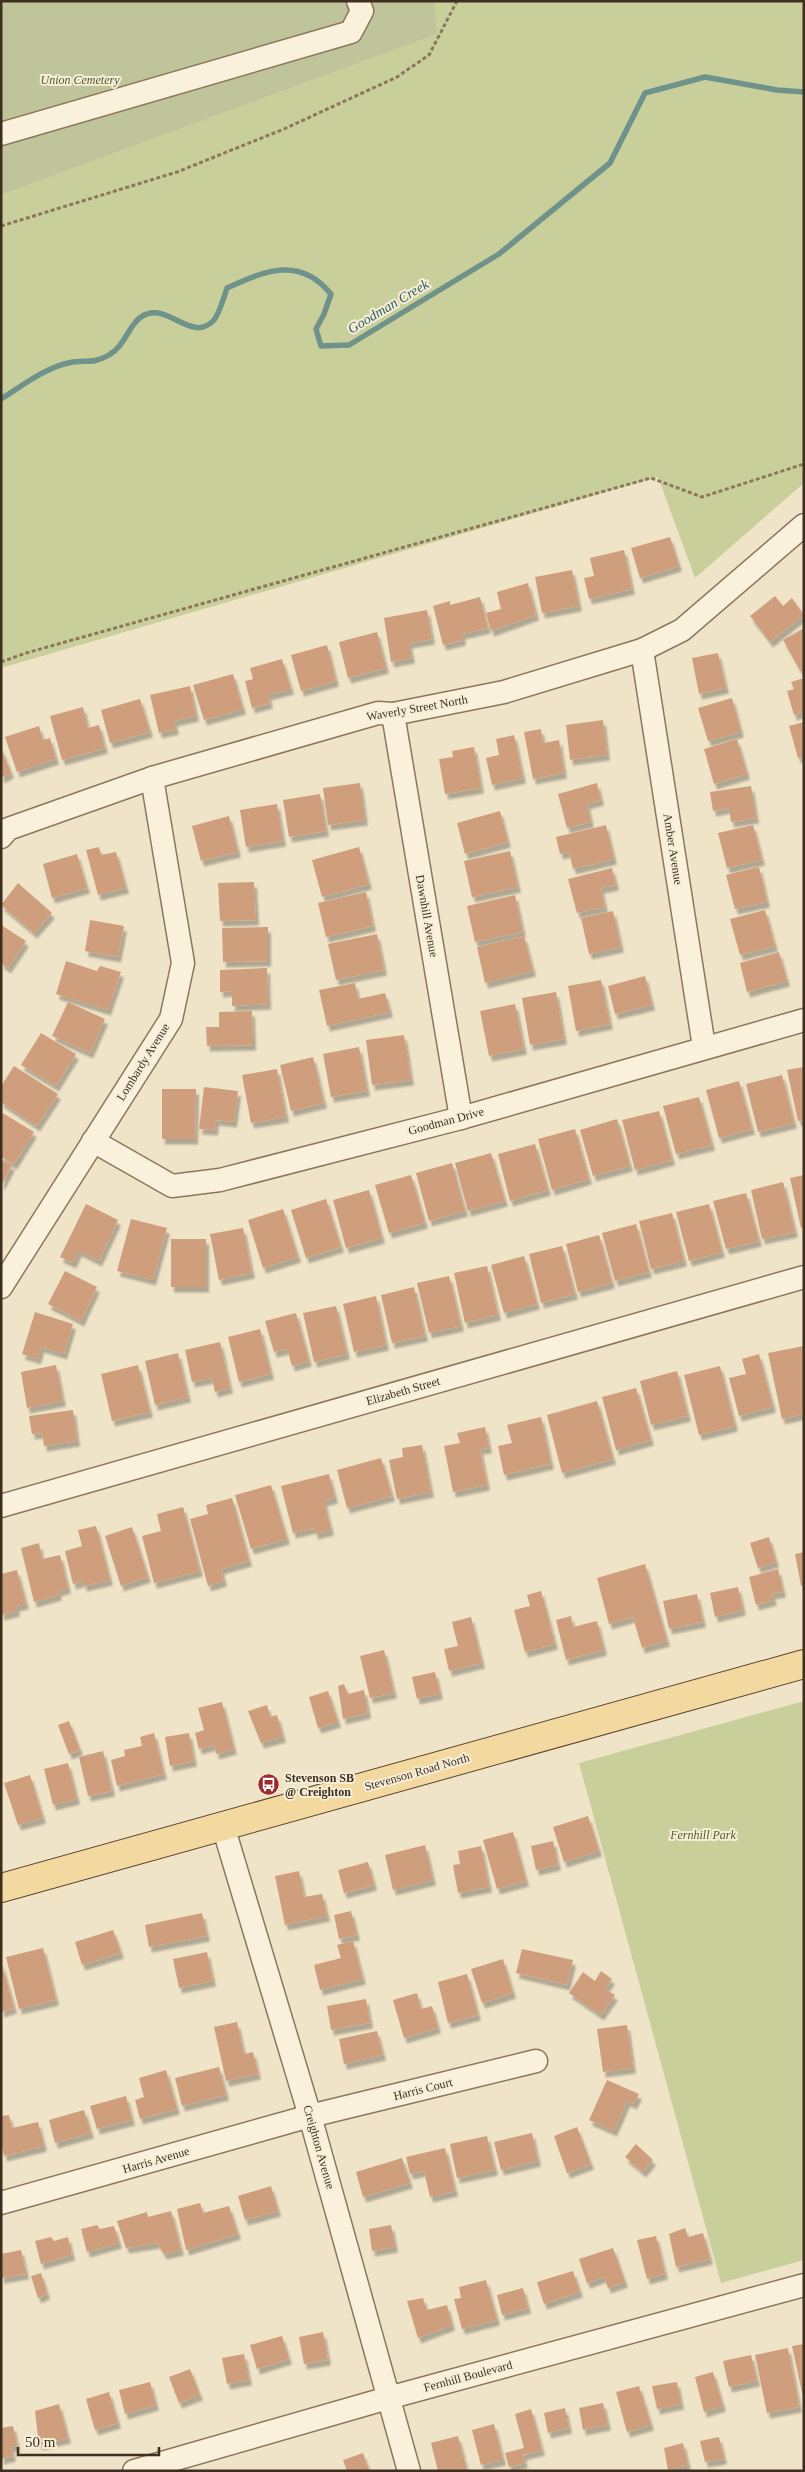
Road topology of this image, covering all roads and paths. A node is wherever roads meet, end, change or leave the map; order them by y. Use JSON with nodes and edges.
{"nodes":[{"id":1,"x":358,"y":1,"type":"edge"},
{"id":2,"x":457,"y":1,"type":"edge"},
{"id":3,"x":1,"y":134,"type":"edge"},
{"id":4,"x":1,"y":226,"type":"edge"},
{"id":5,"x":804,"y":464,"type":"edge"},
{"id":6,"x":804,"y":524,"type":"edge"},
{"id":7,"x":642,"y":650,"type":"junction"},
{"id":8,"x":1,"y":662,"type":"edge"},
{"id":9,"x":393,"y":714,"type":"junction"},
{"id":10,"x":152,"y":778,"type":"junction"},
{"id":11,"x":1,"y":837,"type":"edge"},
{"id":12,"x":804,"y":1020,"type":"edge"},
{"id":13,"x":704,"y":1047,"type":"junction"},
{"id":14,"x":461,"y":1118,"type":"junction"},
{"id":15,"x":93,"y":1141,"type":"junction"},
{"id":16,"x":804,"y":1277,"type":"edge"},
{"id":17,"x":1,"y":1287,"type":"edge"},
{"id":18,"x":2,"y":1502,"type":"edge"},
{"id":19,"x":804,"y":1664,"type":"edge"},
{"id":20,"x":223,"y":1826,"type":"junction"},
{"id":21,"x":1,"y":1888,"type":"edge"},
{"id":22,"x":536,"y":2061,"type":"dead end"},
{"id":23,"x":310,"y":2116,"type":"junction"},
{"id":24,"x":1,"y":2203,"type":"edge"},
{"id":25,"x":804,"y":2285,"type":"edge"},
{"id":26,"x":388,"y":2398,"type":"junction"},
{"id":27,"x":134,"y":2471,"type":"edge"},
{"id":28,"x":409,"y":2471,"type":"edge"}],
"edges":[{"from":1,"to":3,"type":"street"},
{"from":2,"to":4,"type":"path"},
{"from":5,"to":8,"type":"path"},
{"from":6,"to":7,"type":"street","name":"Waverly Street North"},
{"from":7,"to":9,"type":"street","name":"Waverly Street North"},
{"from":7,"to":13,"type":"street","name":"Amber Avenue"},
{"from":9,"to":10,"type":"street","name":"Waverly Street North"},
{"from":9,"to":14,"type":"street","name":"Dawnhill Avenue"},
{"from":10,"to":11,"type":"street","name":"Waverly Street North"},
{"from":10,"to":15,"type":"street","name":"Lombardy Avenue"},
{"from":12,"to":13,"type":"street","name":"Goodman Drive"},
{"from":13,"to":14,"type":"street","name":"Goodman Drive"},
{"from":14,"to":15,"type":"street","name":"Goodman Drive"},
{"from":15,"to":17,"type":"street","name":"Lombardy Avenue"},
{"from":16,"to":18,"type":"street","name":"Elizabeth Street"},
{"from":19,"to":20,"type":"main road","name":"Stevenson Road North"},
{"from":20,"to":21,"type":"main road","name":"Stevenson Road North"},
{"from":20,"to":23,"type":"street","name":"Creighton Avenue"},
{"from":22,"to":23,"type":"street","name":"Harris Court"},
{"from":23,"to":24,"type":"street","name":"Harris Avenue"},
{"from":23,"to":26,"type":"street","name":"Creighton Avenue"},
{"from":25,"to":26,"type":"street","name":"Fernhill Boulevard"},
{"from":26,"to":27,"type":"street","name":"Fernhill Boulevard"},
{"from":26,"to":28,"type":"street","name":"Creighton Avenue"}]}
